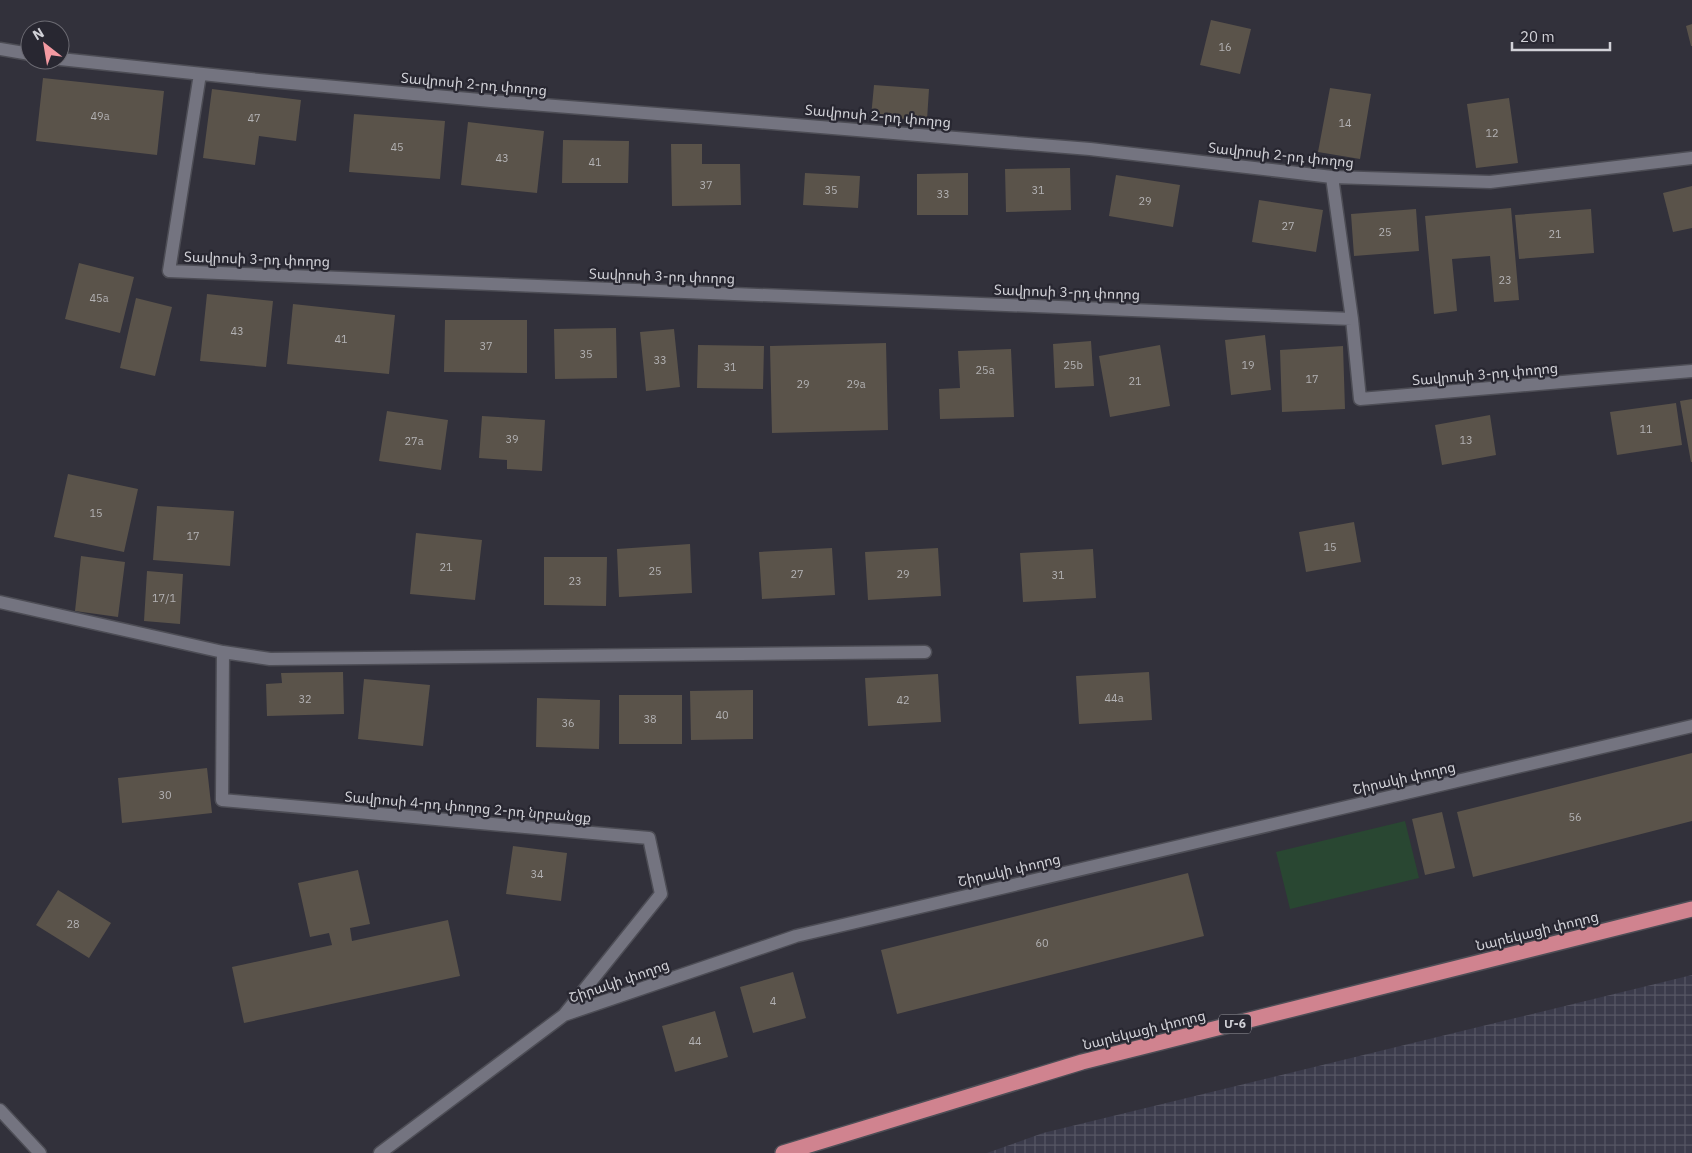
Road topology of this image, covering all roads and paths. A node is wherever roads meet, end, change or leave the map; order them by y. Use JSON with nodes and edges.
{"nodes":[{"id":1,"x":0,"y":49,"type":"edge"},
{"id":2,"x":20,"y":52,"type":"edge"},
{"id":3,"x":70,"y":60,"type":"edge"},
{"id":4,"x":200,"y":74,"type":"junction"},
{"id":5,"x":1692,"y":158,"type":"edge"},
{"id":6,"x":1332,"y":177,"type":"junction"},
{"id":7,"x":1352,"y":319,"type":"junction"},
{"id":8,"x":1692,"y":372,"type":"edge"},
{"id":9,"x":0,"y":602,"type":"edge"},
{"id":10,"x":223,"y":652,"type":"junction"},
{"id":11,"x":925,"y":652,"type":"dead end"},
{"id":12,"x":1692,"y":726,"type":"edge"},
{"id":13,"x":1692,"y":909,"type":"edge"},
{"id":14,"x":564,"y":1015,"type":"junction"},
{"id":15,"x":0,"y":1110,"type":"edge"},
{"id":16,"x":40,"y":1153,"type":"edge"},
{"id":17,"x":380,"y":1153,"type":"edge"},
{"id":18,"x":783,"y":1153,"type":"edge"}],
"edges":[{"from":1,"to":2,"type":"street"},
{"from":3,"to":4,"type":"street","name":"Տավրոսի 2-րդ փողոց"},
{"from":4,"to":6,"type":"street","name":"Տավրոսի 2-րդ փողոց"},
{"from":4,"to":7,"type":"street","name":"Տավրոսի 3-րդ փողոց"},
{"from":5,"to":6,"type":"street","name":"Տավրոսի 2-րդ փողոց"},
{"from":6,"to":7,"type":"street","name":"Տավրոսի 3-րդ փողոց"},
{"from":7,"to":8,"type":"street","name":"Տավրոսի 3-րդ փողոց"},
{"from":9,"to":10,"type":"street"},
{"from":10,"to":11,"type":"street"},
{"from":10,"to":14,"type":"street","name":"Տավրոսի 4-րդ փողոց 2-րդ նրբանցք"},
{"from":12,"to":14,"type":"street","name":"Շիրակի փողոց"},
{"from":13,"to":18,"type":"highway","name":"Նարեկացի փողոց","number":"Մ-6"},
{"from":14,"to":17,"type":"street","name":"Շիրակի փողոց"},
{"from":15,"to":16,"type":"street"}]}
